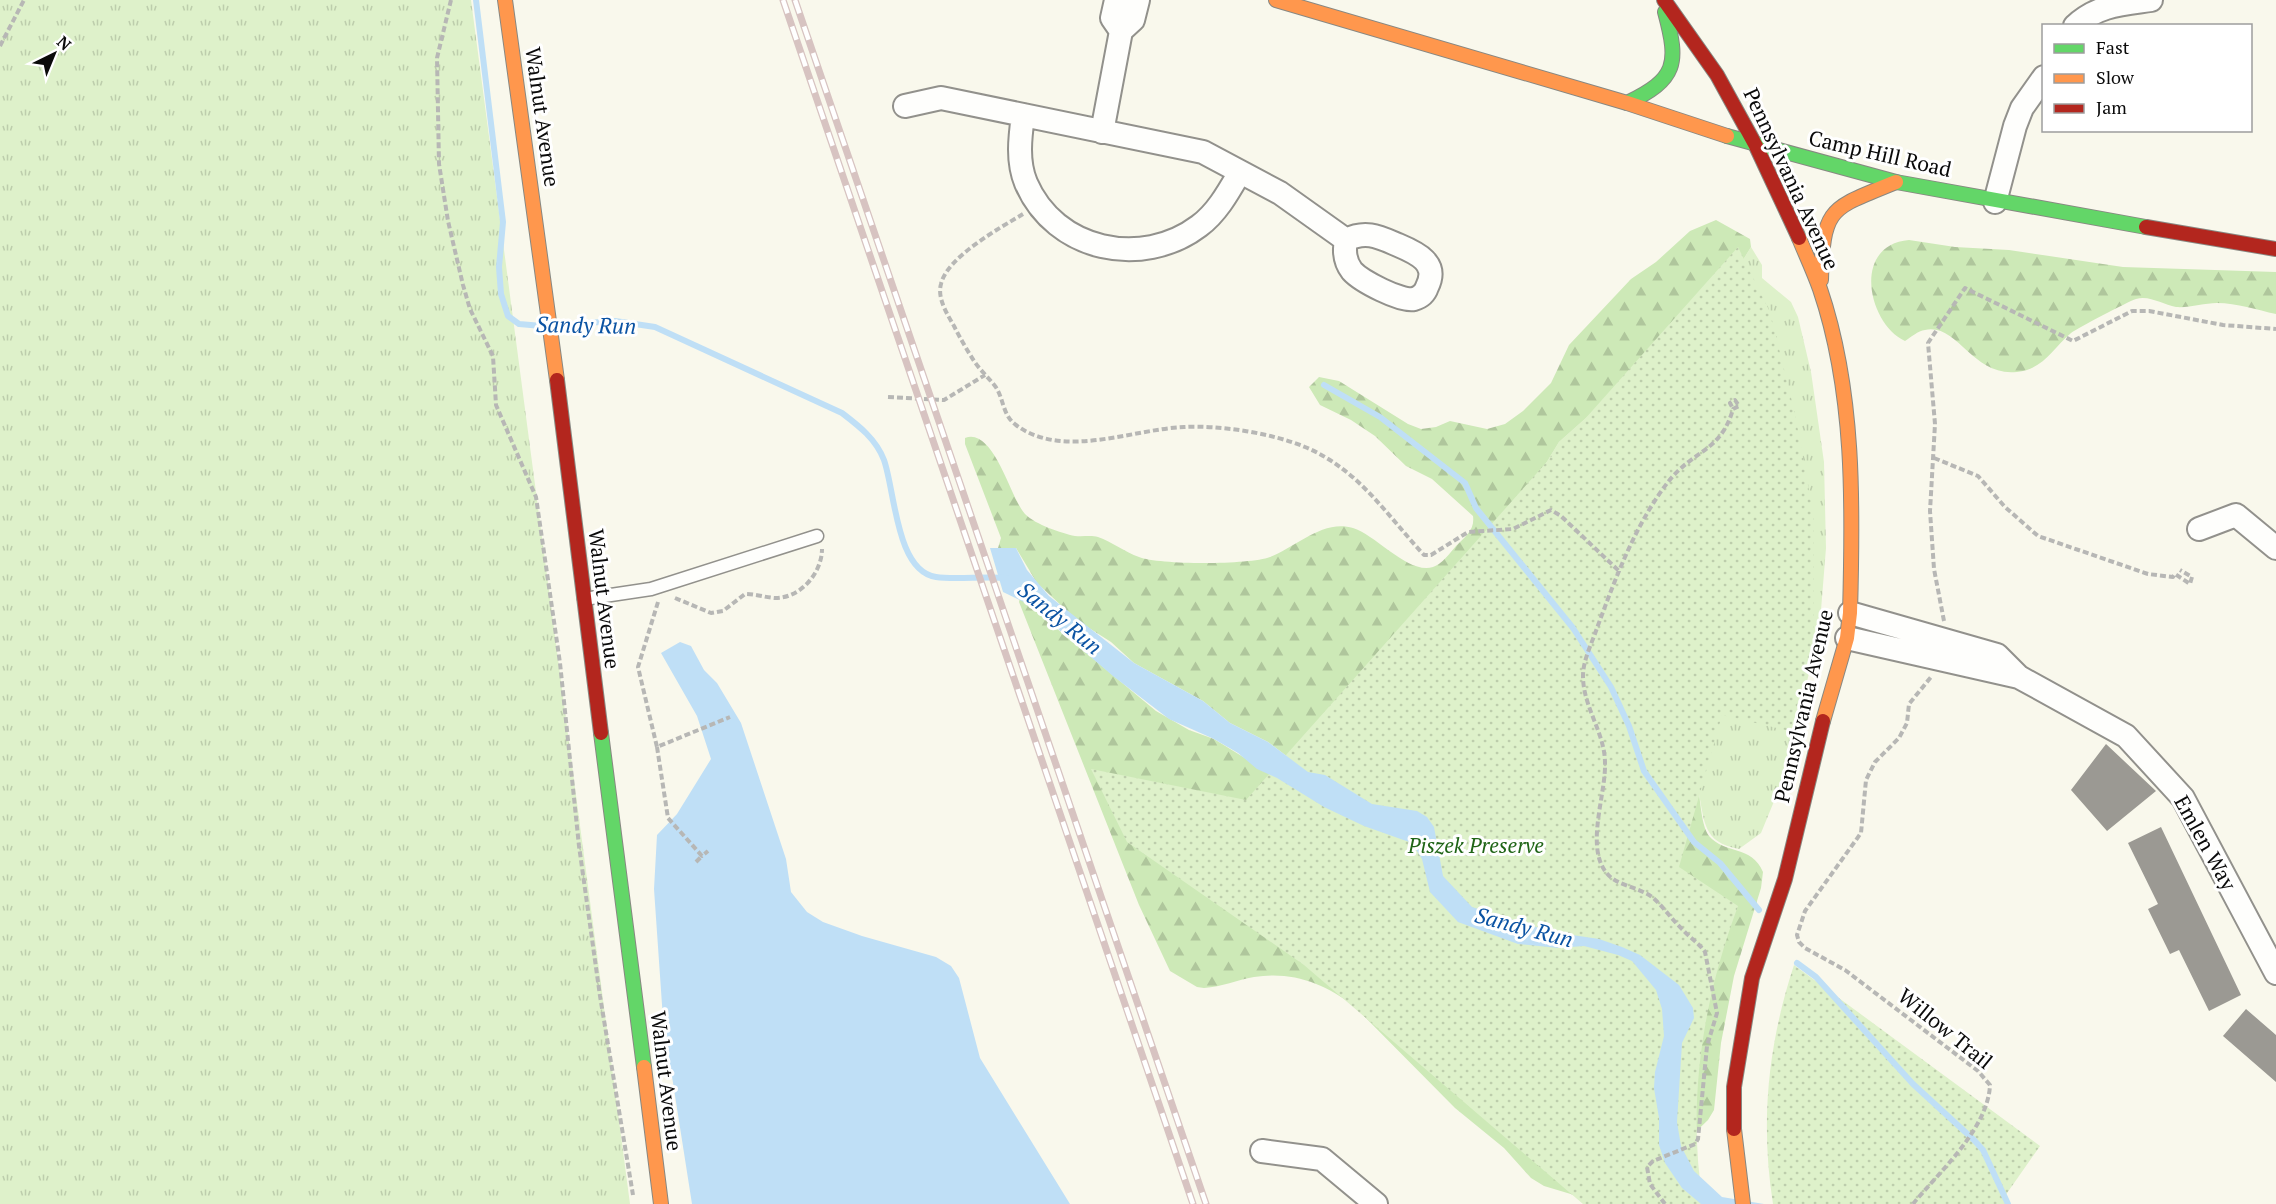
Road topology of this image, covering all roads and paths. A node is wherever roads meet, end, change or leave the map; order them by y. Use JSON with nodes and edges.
{"nodes":[{"id":1,"x":24,"y":0,"type":"edge"},
{"id":2,"x":451,"y":0,"type":"edge"},
{"id":3,"x":505,"y":0,"type":"edge"},
{"id":4,"x":1116,"y":0,"type":"edge"},
{"id":5,"x":1138,"y":0,"type":"edge"},
{"id":6,"x":1276,"y":0,"type":"edge"},
{"id":7,"x":1663,"y":0,"type":"edge"},
{"id":8,"x":2151,"y":0,"type":"edge"},
{"id":9,"x":2077,"y":24,"type":"edge"},
{"id":10,"x":1121,"y":31,"type":"junction"},
{"id":11,"x":0,"y":46,"type":"edge"},
{"id":12,"x":2042,"y":78,"type":"edge"},
{"id":13,"x":1627,"y":103,"type":"junction"},
{"id":14,"x":905,"y":106,"type":"dead end"},
{"id":15,"x":1023,"y":115,"type":"junction"},
{"id":16,"x":1102,"y":132,"type":"junction"},
{"id":17,"x":1756,"y":146,"type":"junction"},
{"id":18,"x":1240,"y":172,"type":"junction"},
{"id":19,"x":1896,"y":182,"type":"junction"},
{"id":20,"x":1995,"y":202,"type":"junction"},
{"id":21,"x":1039,"y":204,"type":"junction"},
{"id":22,"x":1346,"y":240,"type":"dead end"},
{"id":23,"x":2276,"y":249,"type":"edge"},
{"id":24,"x":1820,"y":290,"type":"junction"},
{"id":25,"x":2276,"y":329,"type":"edge"},
{"id":26,"x":985,"y":375,"type":"junction"},
{"id":27,"x":888,"y":397,"type":"dead end"},
{"id":28,"x":1733,"y":409,"type":"dead end"},
{"id":29,"x":1934,"y":458,"type":"junction"},
{"id":30,"x":2199,"y":529,"type":"dead end"},
{"id":31,"x":817,"y":536,"type":"joint"},
{"id":32,"x":2276,"y":548,"type":"edge"},
{"id":33,"x":2180,"y":570,"type":"dead end"},
{"id":34,"x":1619,"y":571,"type":"junction"},
{"id":35,"x":660,"y":586,"type":"junction"},
{"id":36,"x":583,"y":599,"type":"junction"},
{"id":37,"x":1850,"y":613,"type":"junction"},
{"id":38,"x":1847,"y":638,"type":"junction"},
{"id":39,"x":1939,"y":649,"type":"junction"},
{"id":40,"x":730,"y":717,"type":"dead end"},
{"id":41,"x":657,"y":747,"type":"junction"},
{"id":42,"x":708,"y":851,"type":"dead end"},
{"id":43,"x":702,"y":856,"type":"junction"},
{"id":44,"x":696,"y":862,"type":"dead end"},
{"id":45,"x":2276,"y":973,"type":"edge"},
{"id":46,"x":1262,"y":1151,"type":"dead end"},
{"id":47,"x":1742,"y":1200,"type":"edge"},
{"id":48,"x":634,"y":1204,"type":"edge"},
{"id":49,"x":661,"y":1204,"type":"edge"},
{"id":50,"x":1376,"y":1204,"type":"edge"},
{"id":51,"x":1665,"y":1204,"type":"edge"},
{"id":52,"x":1913,"y":1204,"type":"edge"}],
"edges":[{"from":1,"to":11,"type":"path"},
{"from":2,"to":48,"type":"path"},
{"from":3,"to":36,"type":"street","name":"Walnut Avenue"},
{"from":4,"to":10,"type":"street"},
{"from":5,"to":10,"type":"street"},
{"from":6,"to":13,"type":"street","name":"Camp Hill Road"},
{"from":7,"to":13,"type":"street"},
{"from":7,"to":17,"type":"street","name":"Pennsylvania Avenue"},
{"from":8,"to":9,"type":"street"},
{"from":10,"to":16,"type":"street"},
{"from":12,"to":20,"type":"street"},
{"from":13,"to":17,"type":"street","name":"Camp Hill Road"},
{"from":14,"to":15,"type":"street"},
{"from":15,"to":16,"type":"street"},
{"from":15,"to":21,"type":"street"},
{"from":16,"to":18,"type":"street"},
{"from":17,"to":19,"type":"street","name":"Camp Hill Road"},
{"from":17,"to":24,"type":"street","name":"Pennsylvania Avenue"},
{"from":18,"to":21,"type":"street"},
{"from":18,"to":22,"type":"street"},
{"from":19,"to":20,"type":"street","name":"Camp Hill Road"},
{"from":19,"to":24,"type":"street"},
{"from":20,"to":23,"type":"street","name":"Camp Hill Road"},
{"from":21,"to":26,"type":"path"},
{"from":24,"to":37,"type":"street","name":"Pennsylvania Avenue"},
{"from":25,"to":29,"type":"path"},
{"from":26,"to":27,"type":"path"},
{"from":26,"to":34,"type":"path"},
{"from":28,"to":34,"type":"path"},
{"from":29,"to":33,"type":"path"},
{"from":29,"to":39,"type":"path"},
{"from":30,"to":32,"type":"street"},
{"from":31,"to":35,"type":"lane"},
{"from":31,"to":35,"type":"path"},
{"from":34,"to":51,"type":"path"},
{"from":35,"to":36,"type":"lane"},
{"from":35,"to":41,"type":"path"},
{"from":36,"to":49,"type":"street","name":"Walnut Avenue"},
{"from":37,"to":38,"type":"street","name":"Pennsylvania Avenue"},
{"from":37,"to":39,"type":"street","name":"Emlen Way"},
{"from":38,"to":39,"type":"street","name":"Emlen Way"},
{"from":38,"to":47,"type":"street","name":"Pennsylvania Avenue"},
{"from":39,"to":45,"type":"street","name":"Emlen Way"},
{"from":39,"to":52,"type":"path","name":"Willow Trail"},
{"from":40,"to":41,"type":"path"},
{"from":41,"to":43,"type":"path"},
{"from":42,"to":43,"type":"path"},
{"from":43,"to":44,"type":"path"},
{"from":46,"to":50,"type":"street"}]}
